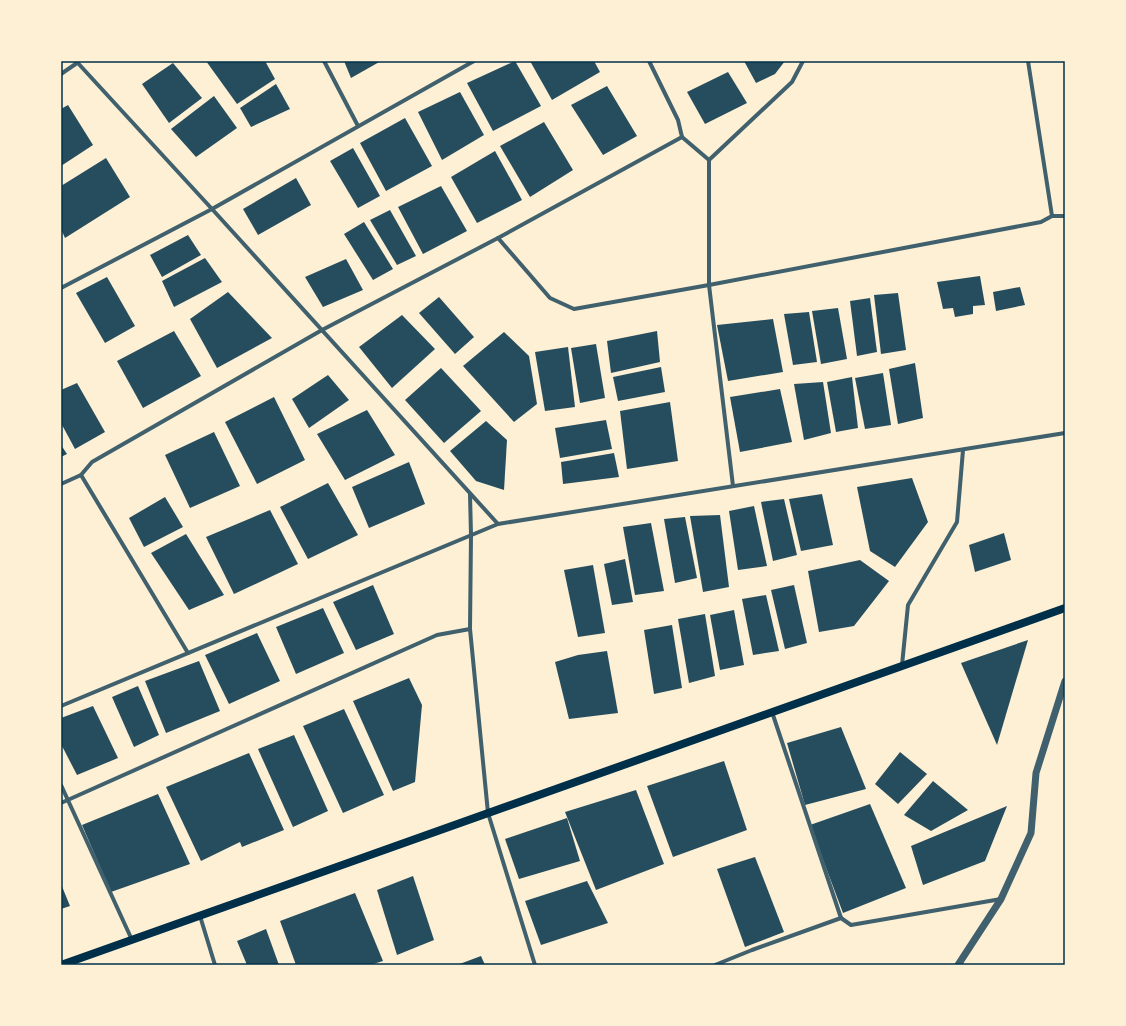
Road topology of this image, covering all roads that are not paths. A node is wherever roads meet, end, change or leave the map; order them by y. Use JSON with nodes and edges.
{"nodes":[{"id":1,"x":324,"y":61,"type":"edge"},
{"id":2,"x":474,"y":61,"type":"edge"},
{"id":3,"x":649,"y":61,"type":"edge"},
{"id":4,"x":803,"y":61,"type":"edge"},
{"id":5,"x":1028,"y":61,"type":"edge"},
{"id":6,"x":76,"y":62,"type":"edge"},
{"id":7,"x":61,"y":74,"type":"edge"},
{"id":8,"x":358,"y":126,"type":"junction"},
{"id":9,"x":682,"y":137,"type":"junction"},
{"id":10,"x":709,"y":160,"type":"junction"},
{"id":11,"x":212,"y":209,"type":"junction"},
{"id":12,"x":1052,"y":216,"type":"junction"},
{"id":13,"x":1065,"y":216,"type":"edge"},
{"id":14,"x":498,"y":238,"type":"junction"},
{"id":15,"x":709,"y":285,"type":"junction"},
{"id":16,"x":61,"y":288,"type":"edge"},
{"id":17,"x":322,"y":330,"type":"junction"},
{"id":18,"x":1065,"y":433,"type":"edge"},
{"id":19,"x":963,"y":450,"type":"junction"},
{"id":20,"x":81,"y":475,"type":"junction"},
{"id":21,"x":61,"y":484,"type":"edge"},
{"id":22,"x":733,"y":486,"type":"junction"},
{"id":23,"x":470,"y":493,"type":"junction"},
{"id":24,"x":498,"y":524,"type":"junction"},
{"id":25,"x":471,"y":535,"type":"junction"},
{"id":26,"x":1065,"y":608,"type":"edge"},
{"id":27,"x":470,"y":629,"type":"junction"},
{"id":28,"x":188,"y":654,"type":"junction"},
{"id":29,"x":902,"y":666,"type":"junction"},
{"id":30,"x":1065,"y":681,"type":"edge"},
{"id":31,"x":61,"y":706,"type":"edge"},
{"id":32,"x":772,"y":712,"type":"junction"},
{"id":33,"x":61,"y":785,"type":"edge"},
{"id":34,"x":68,"y":800,"type":"junction"},
{"id":35,"x":61,"y":803,"type":"edge"},
{"id":36,"x":488,"y":813,"type":"junction"},
{"id":37,"x":1001,"y":899,"type":"junction"},
{"id":38,"x":200,"y":916,"type":"junction"},
{"id":39,"x":841,"y":918,"type":"junction"},
{"id":40,"x":132,"y":940,"type":"junction"},
{"id":41,"x":61,"y":965,"type":"edge"},
{"id":42,"x":215,"y":965,"type":"edge"},
{"id":43,"x":535,"y":965,"type":"edge"},
{"id":44,"x":715,"y":965,"type":"edge"},
{"id":45,"x":958,"y":965,"type":"edge"}],
"edges":[{"from":1,"to":8,"type":"street"},
{"from":2,"to":8,"type":"street"},
{"from":3,"to":9,"type":"street"},
{"from":4,"to":10,"type":"street"},
{"from":5,"to":12,"type":"street"},
{"from":6,"to":7,"type":"street"},
{"from":6,"to":11,"type":"street"},
{"from":8,"to":11,"type":"street"},
{"from":9,"to":10,"type":"street"},
{"from":9,"to":14,"type":"street"},
{"from":10,"to":15,"type":"street"},
{"from":11,"to":16,"type":"street"},
{"from":11,"to":17,"type":"street"},
{"from":12,"to":13,"type":"street"},
{"from":12,"to":15,"type":"street"},
{"from":14,"to":15,"type":"street"},
{"from":14,"to":17,"type":"street"},
{"from":15,"to":22,"type":"street"},
{"from":17,"to":20,"type":"street"},
{"from":17,"to":23,"type":"street"},
{"from":18,"to":19,"type":"street"},
{"from":19,"to":22,"type":"street"},
{"from":19,"to":29,"type":"street"},
{"from":20,"to":21,"type":"street"},
{"from":20,"to":28,"type":"street"},
{"from":22,"to":24,"type":"street"},
{"from":23,"to":24,"type":"street"},
{"from":23,"to":25,"type":"street"},
{"from":24,"to":25,"type":"street"},
{"from":25,"to":27,"type":"street"},
{"from":25,"to":28,"type":"street"},
{"from":26,"to":29,"type":"main road"},
{"from":27,"to":34,"type":"street"},
{"from":27,"to":36,"type":"street"},
{"from":28,"to":31,"type":"street"},
{"from":29,"to":32,"type":"main road"},
{"from":30,"to":37,"type":"street"},
{"from":32,"to":36,"type":"main road"},
{"from":32,"to":39,"type":"street"},
{"from":33,"to":34,"type":"street"},
{"from":34,"to":35,"type":"street"},
{"from":34,"to":40,"type":"street"},
{"from":36,"to":38,"type":"main road"},
{"from":36,"to":43,"type":"street"},
{"from":37,"to":39,"type":"street"},
{"from":37,"to":45,"type":"street"},
{"from":38,"to":40,"type":"main road"},
{"from":38,"to":42,"type":"street"},
{"from":39,"to":44,"type":"street"},
{"from":40,"to":41,"type":"main road"}]}
